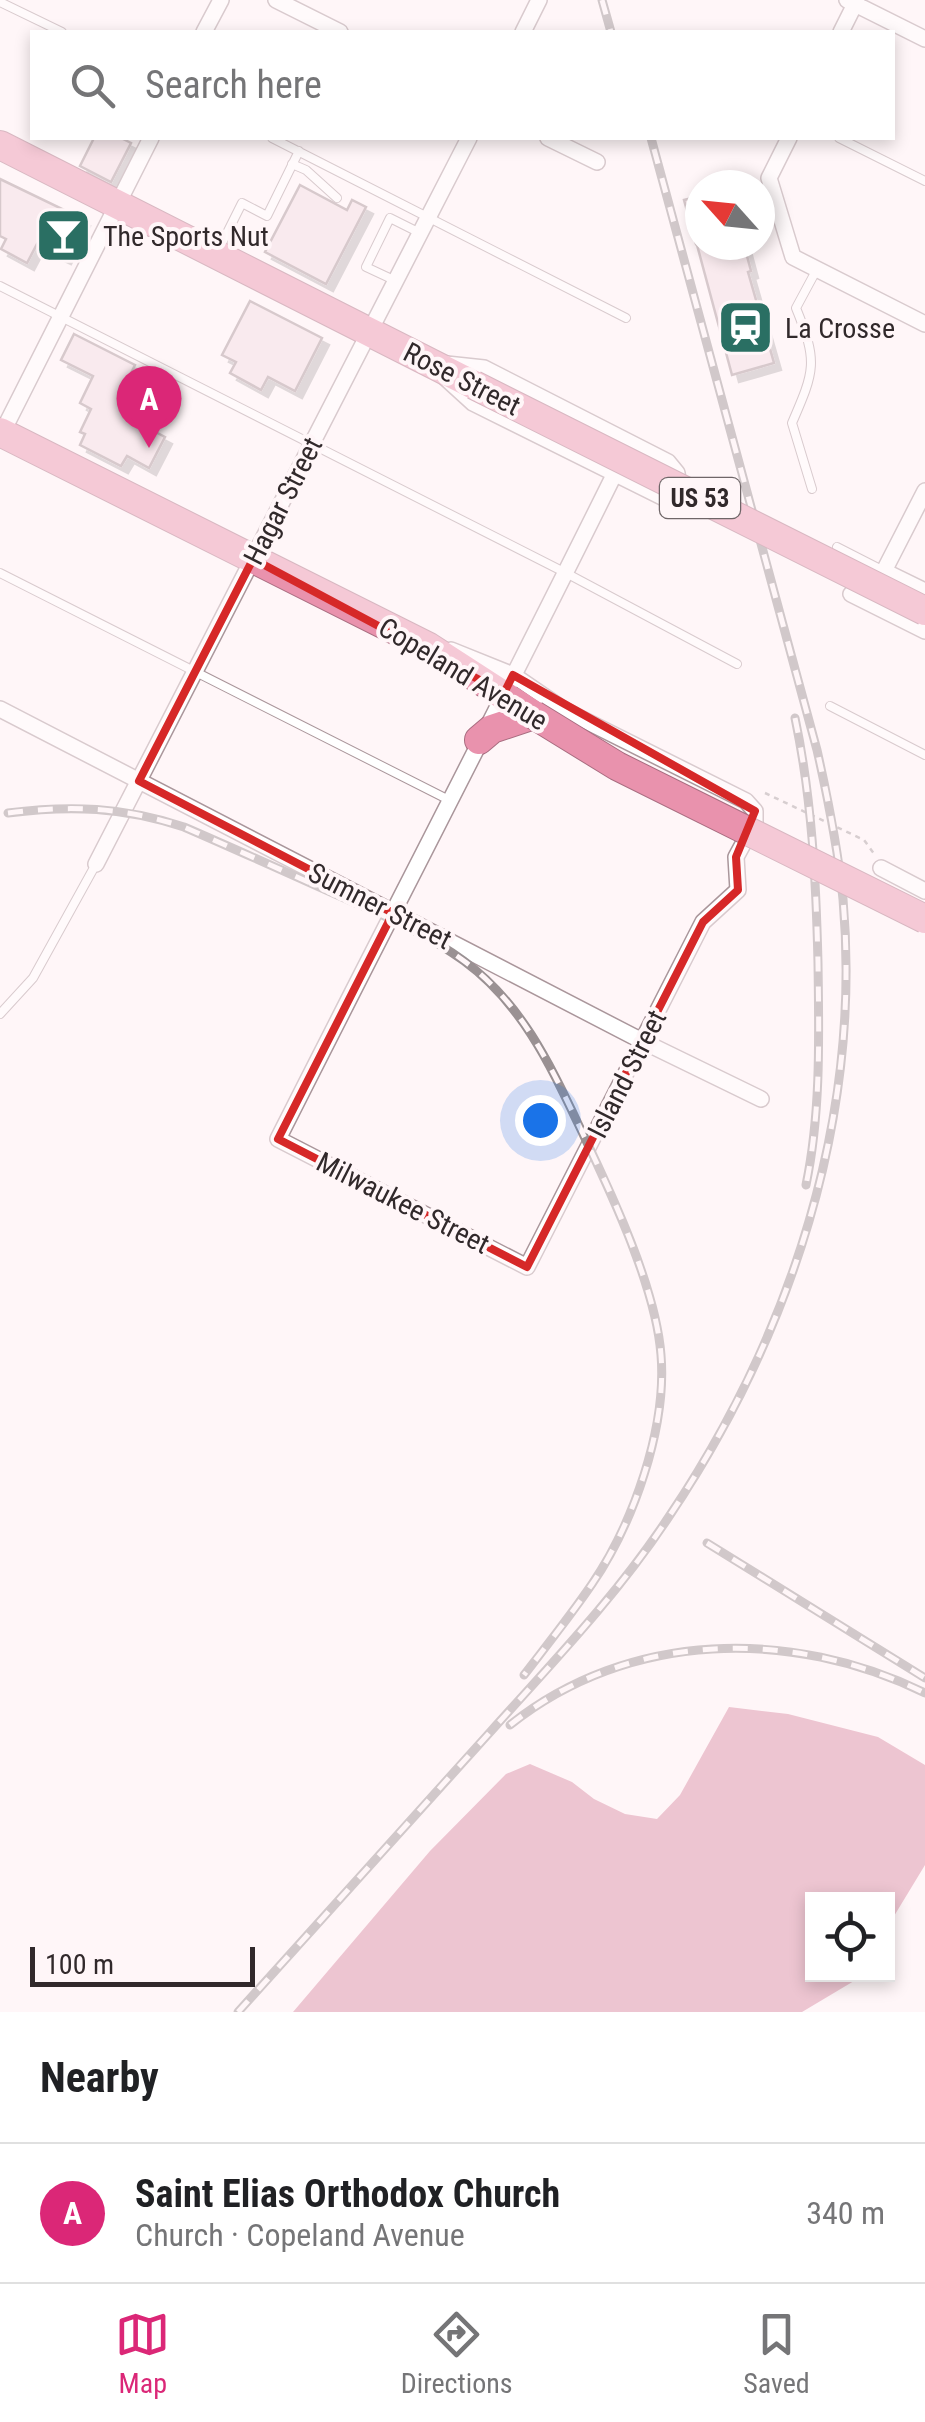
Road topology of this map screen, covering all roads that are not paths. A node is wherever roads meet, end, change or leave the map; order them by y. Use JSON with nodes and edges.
{"nodes":[{"id":1,"x":221,"y":0,"type":"edge"},
{"id":2,"x":276,"y":0,"type":"edge"},
{"id":3,"x":540,"y":0,"type":"edge"},
{"id":4,"x":853,"y":1,"type":"edge"},
{"id":5,"x":0,"y":2,"type":"edge"},
{"id":6,"x":58,"y":30,"type":"edge"},
{"id":7,"x":205,"y":30,"type":"edge"},
{"id":8,"x":336,"y":30,"type":"edge"},
{"id":9,"x":524,"y":30,"type":"edge"},
{"id":10,"x":842,"y":30,"type":"edge"},
{"id":11,"x":925,"y":39,"type":"edge"},
{"id":12,"x":150,"y":140,"type":"edge"},
{"id":13,"x":276,"y":140,"type":"edge"},
{"id":14,"x":468,"y":140,"type":"edge"},
{"id":15,"x":552,"y":140,"type":"edge"},
{"id":16,"x":787,"y":140,"type":"edge"},
{"id":17,"x":843,"y":140,"type":"edge"},
{"id":18,"x":0,"y":145,"type":"edge"},
{"id":19,"x":299,"y":152,"type":"junction"},
{"id":20,"x":597,"y":162,"type":"dead end"},
{"id":21,"x":292,"y":164,"type":"junction"},
{"id":22,"x":925,"y":180,"type":"edge"},
{"id":23,"x":336,"y":198,"type":"dead end"},
{"id":24,"x":398,"y":201,"type":"junction"},
{"id":25,"x":117,"y":205,"type":"junction"},
{"id":26,"x":428,"y":216,"type":"junction"},
{"id":27,"x":390,"y":218,"type":"junction"},
{"id":28,"x":420,"y":233,"type":"junction"},
{"id":29,"x":216,"y":255,"type":"junction"},
{"id":30,"x":817,"y":269,"type":"junction"},
{"id":31,"x":396,"y":281,"type":"junction"},
{"id":32,"x":0,"y":286,"type":"edge"},
{"id":33,"x":60,"y":318,"type":"junction"},
{"id":34,"x":626,"y":318,"type":"dead end"},
{"id":35,"x":925,"y":324,"type":"edge"},
{"id":36,"x":370,"y":333,"type":"junction"},
{"id":37,"x":428,"y":362,"type":"junction"},
{"id":38,"x":1,"y":434,"type":"edge"},
{"id":39,"x":312,"y":445,"type":"junction"},
{"id":40,"x":615,"y":474,"type":"junction"},
{"id":41,"x":812,"y":489,"type":"dead end"},
{"id":42,"x":925,"y":491,"type":"edge"},
{"id":43,"x":837,"y":547,"type":"dead end"},
{"id":44,"x":253,"y":559,"type":"junction"},
{"id":45,"x":884,"y":571,"type":"junction"},
{"id":46,"x":0,"y":573,"type":"edge"},
{"id":47,"x":566,"y":573,"type":"junction"},
{"id":48,"x":925,"y":591,"type":"edge"},
{"id":49,"x":851,"y":594,"type":"dead end"},
{"id":50,"x":925,"y":611,"type":"edge"},
{"id":51,"x":925,"y":631,"type":"edge"},
{"id":52,"x":737,"y":664,"type":"dead end"},
{"id":53,"x":196,"y":671,"type":"junction"},
{"id":54,"x":508,"y":684,"type":"junction"},
{"id":55,"x":830,"y":706,"type":"dead end"},
{"id":56,"x":0,"y":709,"type":"edge"},
{"id":57,"x":534,"y":715,"type":"junction"},
{"id":58,"x":479,"y":740,"type":"junction"},
{"id":59,"x":925,"y":754,"type":"edge"},
{"id":60,"x":139,"y":782,"type":"junction"},
{"id":61,"x":449,"y":800,"type":"junction"},
{"id":62,"x":96,"y":864,"type":"joint"},
{"id":63,"x":881,"y":868,"type":"road end"},
{"id":64,"x":925,"y":891,"type":"edge"},
{"id":65,"x":392,"y":912,"type":"junction"},
{"id":66,"x":925,"y":919,"type":"edge"},
{"id":67,"x":0,"y":1014,"type":"edge"},
{"id":68,"x":644,"y":1042,"type":"junction"},
{"id":69,"x":761,"y":1099,"type":"dead end"},
{"id":70,"x":527,"y":1267,"type":"joint"}],
"edges":[{"from":1,"to":7,"type":"street"},
{"from":2,"to":8,"type":"street"},
{"from":3,"to":9,"type":"street"},
{"from":4,"to":10,"type":"street"},
{"from":4,"to":11,"type":"street"},
{"from":5,"to":6,"type":"lane"},
{"from":12,"to":25,"type":"street"},
{"from":13,"to":19,"type":"lane"},
{"from":14,"to":26,"type":"street","name":"Hagar Street"},
{"from":15,"to":20,"type":"street"},
{"from":16,"to":30,"type":"street"},
{"from":17,"to":22,"type":"lane"},
{"from":18,"to":25,"type":"highway","name":"Rose Street","number":"US 53"},
{"from":19,"to":21,"type":"lane"},
{"from":19,"to":24,"type":"lane"},
{"from":21,"to":23,"type":"lane"},
{"from":21,"to":29,"type":"lane"},
{"from":24,"to":26,"type":"lane"},
{"from":24,"to":27,"type":"lane"},
{"from":25,"to":29,"type":"highway","name":"Rose Street","number":"US 53"},
{"from":25,"to":33,"type":"street"},
{"from":26,"to":28,"type":"street","name":"Hagar Street"},
{"from":26,"to":34,"type":"lane"},
{"from":27,"to":28,"type":"lane"},
{"from":27,"to":31,"type":"lane"},
{"from":28,"to":31,"type":"street","name":"Hagar Street"},
{"from":29,"to":36,"type":"highway","name":"Rose Street","number":"US 53"},
{"from":30,"to":35,"type":"street"},
{"from":30,"to":41,"type":"lane"},
{"from":31,"to":36,"type":"street","name":"Hagar Street"},
{"from":32,"to":33,"type":"lane"},
{"from":33,"to":38,"type":"street"},
{"from":33,"to":39,"type":"lane"},
{"from":36,"to":37,"type":"highway","name":"Rose Street","number":"US 53"},
{"from":36,"to":39,"type":"street","name":"Hagar Street"},
{"from":37,"to":40,"type":"street"},
{"from":37,"to":40,"type":"street"},
{"from":37,"to":50,"type":"highway","name":"Rose Street","number":"US 53","bridge":true},
{"from":38,"to":44,"type":"highway","name":"Copeland Avenue"},
{"from":39,"to":44,"type":"street","name":"Hagar Street"},
{"from":39,"to":47,"type":"lane"},
{"from":40,"to":47,"type":"street"},
{"from":42,"to":45,"type":"street"},
{"from":43,"to":45,"type":"lane"},
{"from":44,"to":53,"type":"street","name":"Hagar Street"},
{"from":44,"to":54,"type":"highway","name":"Copeland Avenue"},
{"from":45,"to":48,"type":"street"},
{"from":46,"to":53,"type":"lane"},
{"from":47,"to":52,"type":"lane"},
{"from":47,"to":54,"type":"street"},
{"from":49,"to":51,"type":"street"},
{"from":53,"to":60,"type":"street","name":"Hagar Street"},
{"from":53,"to":61,"type":"lane"},
{"from":54,"to":57,"type":"highway","name":"Copeland Avenue"},
{"from":54,"to":58,"type":"street"},
{"from":54,"to":68,"type":"street","name":"Island Street"},
{"from":55,"to":59,"type":"lane"},
{"from":56,"to":60,"type":"street","name":"Sumner Street"},
{"from":57,"to":58,"type":"highway"},
{"from":57,"to":66,"type":"highway","name":"Copeland Avenue","bridge":true},
{"from":58,"to":61,"type":"street"},
{"from":60,"to":62,"type":"street","name":"Hagar Street"},
{"from":60,"to":65,"type":"street","name":"Sumner Street"},
{"from":61,"to":65,"type":"street"},
{"from":62,"to":67,"type":"lane"},
{"from":63,"to":64,"type":"street"},
{"from":65,"to":68,"type":"street","name":"Sumner Street"},
{"from":65,"to":70,"type":"street","name":"Milwaukee Street"},
{"from":68,"to":69,"type":"street","name":"Sumner Street"},
{"from":68,"to":70,"type":"street","name":"Island Street"}]}
